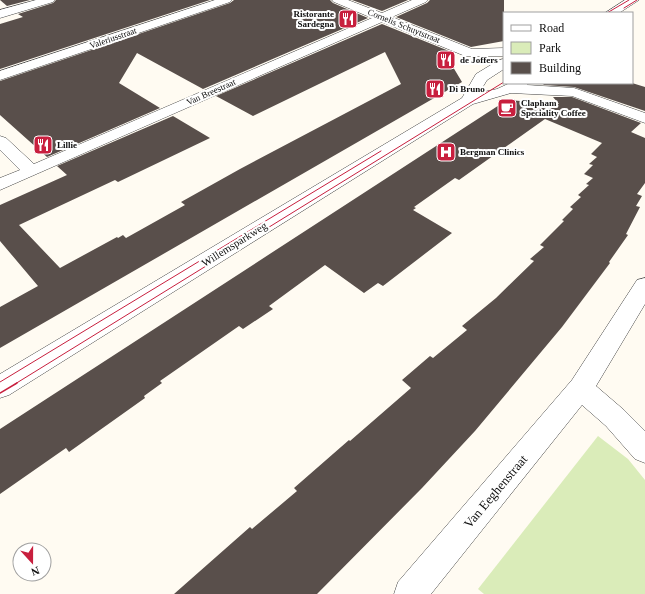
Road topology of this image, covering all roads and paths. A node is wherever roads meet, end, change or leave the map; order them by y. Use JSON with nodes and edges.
{"nodes":[{"id":1,"x":50,"y":0,"type":"edge"},
{"id":2,"x":226,"y":0,"type":"edge"},
{"id":3,"x":338,"y":0,"type":"edge"},
{"id":4,"x":422,"y":0,"type":"edge"},
{"id":5,"x":632,"y":0,"type":"edge"},
{"id":6,"x":613,"y":12,"type":"edge"},
{"id":7,"x":0,"y":14,"type":"edge"},
{"id":8,"x":382,"y":17,"type":"junction"},
{"id":9,"x":503,"y":52,"type":"edge"},
{"id":10,"x":470,"y":53,"type":"junction"},
{"id":11,"x":503,"y":64,"type":"edge"},
{"id":12,"x":0,"y":76,"type":"edge"},
{"id":13,"x":479,"y":80,"type":"junction"},
{"id":14,"x":571,"y":87,"type":"edge"},
{"id":15,"x":511,"y":88,"type":"edge"},
{"id":16,"x":468,"y":101,"type":"junction"},
{"id":17,"x":645,"y":118,"type":"edge"},
{"id":18,"x":0,"y":141,"type":"edge"},
{"id":19,"x":32,"y":171,"type":"junction"},
{"id":20,"x":0,"y":185,"type":"edge"},
{"id":21,"x":645,"y":286,"type":"edge"},
{"id":22,"x":0,"y":387,"type":"edge"},
{"id":23,"x":581,"y":388,"type":"junction"},
{"id":24,"x":645,"y":450,"type":"edge"},
{"id":25,"x":410,"y":594,"type":"edge"}],
"edges":[{"from":1,"to":7,"type":"street"},
{"from":2,"to":12,"type":"street","name":"Valeriusstraat"},
{"from":3,"to":8,"type":"street","name":"Cornelis Schuytstraat"},
{"from":4,"to":8,"type":"street","name":"Van Breestraat"},
{"from":5,"to":6,"type":"street"},
{"from":8,"to":10,"type":"street","name":"Cornelis Schuytstraat"},
{"from":8,"to":19,"type":"street","name":"Van Breestraat"},
{"from":9,"to":10,"type":"street","name":"Cornelis Schuytstraat"},
{"from":10,"to":13,"type":"street"},
{"from":11,"to":13,"type":"street"},
{"from":13,"to":15,"type":"street"},
{"from":13,"to":16,"type":"street"},
{"from":14,"to":15,"type":"street"},
{"from":14,"to":17,"type":"street"},
{"from":15,"to":16,"type":"street","name":"Willemsparkweg"},
{"from":16,"to":22,"type":"street","name":"Willemsparkweg"},
{"from":18,"to":19,"type":"street"},
{"from":19,"to":20,"type":"street","name":"Van Breestraat"},
{"from":21,"to":23,"type":"street","name":"Van Eeghenstraat"},
{"from":23,"to":24,"type":"street"},
{"from":23,"to":25,"type":"street","name":"Van Eeghenstraat"}]}
